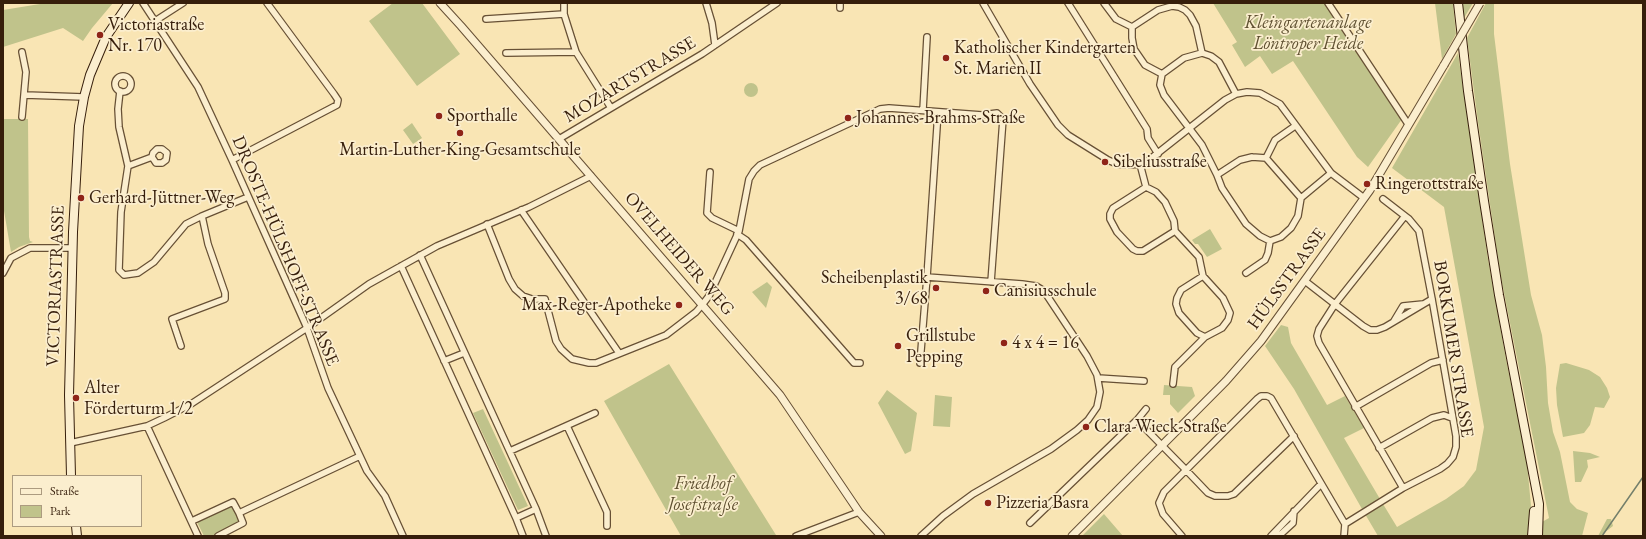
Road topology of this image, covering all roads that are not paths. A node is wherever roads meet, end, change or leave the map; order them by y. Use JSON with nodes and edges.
{"nodes":[{"id":1,"x":130,"y":3,"type":"edge"},
{"id":2,"x":143,"y":3,"type":"edge"},
{"id":3,"x":183,"y":3,"type":"edge"},
{"id":4,"x":267,"y":3,"type":"edge"},
{"id":5,"x":440,"y":3,"type":"edge"},
{"id":6,"x":564,"y":3,"type":"edge"},
{"id":7,"x":706,"y":3,"type":"edge"},
{"id":8,"x":777,"y":3,"type":"edge"},
{"id":9,"x":983,"y":3,"type":"edge"},
{"id":10,"x":1068,"y":3,"type":"edge"},
{"id":11,"x":1104,"y":3,"type":"edge"},
{"id":12,"x":1328,"y":3,"type":"edge"},
{"id":13,"x":1458,"y":3,"type":"edge"},
{"id":14,"x":1480,"y":3,"type":"edge"},
{"id":15,"x":1172,"y":5,"type":"edge"},
{"id":16,"x":564,"y":14,"type":"junction"},
{"id":17,"x":486,"y":19,"type":"dead end"},
{"id":18,"x":155,"y":21,"type":"junction"},
{"id":19,"x":1132,"y":27,"type":"junction"},
{"id":20,"x":927,"y":37,"type":"dead end"},
{"id":21,"x":715,"y":45,"type":"junction"},
{"id":22,"x":22,"y":52,"type":"dead end"},
{"id":23,"x":576,"y":52,"type":"junction"},
{"id":24,"x":506,"y":53,"type":"dead end"},
{"id":25,"x":1202,"y":53,"type":"junction"},
{"id":26,"x":1162,"y":74,"type":"junction"},
{"id":27,"x":120,"y":91,"type":"dead end"},
{"id":28,"x":1236,"y":94,"type":"junction"},
{"id":29,"x":25,"y":95,"type":"junction"},
{"id":30,"x":84,"y":97,"type":"junction"},
{"id":31,"x":611,"y":108,"type":"junction"},
{"id":32,"x":923,"y":110,"type":"junction"},
{"id":33,"x":938,"y":112,"type":"junction"},
{"id":34,"x":22,"y":117,"type":"dead end"},
{"id":35,"x":1408,"y":124,"type":"junction"},
{"id":36,"x":1295,"y":126,"type":"junction"},
{"id":37,"x":1189,"y":129,"type":"junction"},
{"id":38,"x":559,"y":139,"type":"junction"},
{"id":39,"x":1158,"y":154,"type":"junction"},
{"id":40,"x":152,"y":157,"type":"dead end"},
{"id":41,"x":1266,"y":158,"type":"junction"},
{"id":42,"x":232,"y":160,"type":"junction"},
{"id":43,"x":1140,"y":164,"type":"junction"},
{"id":44,"x":128,"y":166,"type":"junction"},
{"id":45,"x":710,"y":172,"type":"dead end"},
{"id":46,"x":1331,"y":174,"type":"junction"},
{"id":47,"x":1217,"y":175,"type":"junction"},
{"id":48,"x":591,"y":176,"type":"junction"},
{"id":49,"x":1146,"y":187,"type":"junction"},
{"id":50,"x":248,"y":197,"type":"junction"},
{"id":51,"x":1301,"y":198,"type":"junction"},
{"id":52,"x":1364,"y":198,"type":"junction"},
{"id":53,"x":1383,"y":199,"type":"dead end"},
{"id":54,"x":521,"y":210,"type":"junction"},
{"id":55,"x":202,"y":216,"type":"junction"},
{"id":56,"x":1404,"y":216,"type":"junction"},
{"id":57,"x":487,"y":224,"type":"junction"},
{"id":58,"x":1175,"y":231,"type":"junction"},
{"id":59,"x":738,"y":233,"type":"junction"},
{"id":60,"x":1270,"y":241,"type":"junction"},
{"id":61,"x":73,"y":248,"type":"junction"},
{"id":62,"x":420,"y":255,"type":"junction"},
{"id":63,"x":401,"y":266,"type":"junction"},
{"id":64,"x":3,"y":273,"type":"edge"},
{"id":65,"x":1246,"y":273,"type":"dead end"},
{"id":66,"x":1203,"y":276,"type":"junction"},
{"id":67,"x":928,"y":277,"type":"junction"},
{"id":68,"x":1305,"y":281,"type":"junction"},
{"id":69,"x":991,"y":282,"type":"junction"},
{"id":70,"x":1432,"y":299,"type":"junction"},
{"id":71,"x":1425,"y":303,"type":"junction"},
{"id":72,"x":702,"y":304,"type":"junction"},
{"id":73,"x":1335,"y":304,"type":"junction"},
{"id":74,"x":1392,"y":323,"type":"junction"},
{"id":75,"x":307,"y":328,"type":"junction"},
{"id":76,"x":1205,"y":337,"type":"junction"},
{"id":77,"x":181,"y":346,"type":"dead end"},
{"id":78,"x":464,"y":353,"type":"junction"},
{"id":79,"x":619,"y":354,"type":"junction"},
{"id":80,"x":1443,"y":360,"type":"junction"},
{"id":81,"x":444,"y":361,"type":"junction"},
{"id":82,"x":860,"y":363,"type":"dead end"},
{"id":83,"x":920,"y":363,"type":"dead end"},
{"id":84,"x":1098,"y":378,"type":"junction"},
{"id":85,"x":1144,"y":381,"type":"dead end"},
{"id":86,"x":1173,"y":384,"type":"dead end"},
{"id":87,"x":1355,"y":407,"type":"junction"},
{"id":88,"x":1146,"y":409,"type":"dead end"},
{"id":89,"x":595,"y":413,"type":"dead end"},
{"id":90,"x":1452,"y":418,"type":"junction"},
{"id":91,"x":1136,"y":420,"type":"junction"},
{"id":92,"x":146,"y":426,"type":"junction"},
{"id":93,"x":567,"y":426,"type":"junction"},
{"id":94,"x":1294,"y":436,"type":"junction"},
{"id":95,"x":70,"y":443,"type":"junction"},
{"id":96,"x":1162,"y":446,"type":"junction"},
{"id":97,"x":1379,"y":448,"type":"junction"},
{"id":98,"x":510,"y":451,"type":"junction"},
{"id":99,"x":360,"y":456,"type":"junction"},
{"id":100,"x":1186,"y":470,"type":"junction"},
{"id":101,"x":71,"y":475,"type":"edge"},
{"id":102,"x":1534,"y":478,"type":"junction"},
{"id":103,"x":1321,"y":484,"type":"junction"},
{"id":104,"x":1403,"y":488,"type":"junction"},
{"id":105,"x":536,"y":509,"type":"junction"},
{"id":106,"x":859,"y":512,"type":"junction"},
{"id":107,"x":239,"y":513,"type":"junction"},
{"id":108,"x":516,"y":518,"type":"junction"},
{"id":109,"x":192,"y":521,"type":"junction"},
{"id":110,"x":1030,"y":523,"type":"dead end"},
{"id":111,"x":1345,"y":524,"type":"junction"},
{"id":112,"x":607,"y":526,"type":"dead end"},
{"id":113,"x":198,"y":536,"type":"edge"},
{"id":114,"x":218,"y":536,"type":"edge"},
{"id":115,"x":403,"y":536,"type":"edge"},
{"id":116,"x":523,"y":536,"type":"edge"},
{"id":117,"x":546,"y":536,"type":"edge"},
{"id":118,"x":796,"y":536,"type":"edge"},
{"id":119,"x":881,"y":536,"type":"edge"},
{"id":120,"x":921,"y":536,"type":"edge"},
{"id":121,"x":1072,"y":536,"type":"edge"},
{"id":122,"x":1182,"y":536,"type":"edge"},
{"id":123,"x":1272,"y":536,"type":"edge"},
{"id":124,"x":1344,"y":536,"type":"edge"},
{"id":125,"x":1532,"y":536,"type":"edge"},
{"id":126,"x":1538,"y":536,"type":"edge"}],
"edges":[{"from":1,"to":30,"type":"main road","name":"VICTORIASTRASSE"},
{"from":2,"to":18,"type":"street","name":"DROSTE-HÜLSHOFF-STRASSE"},
{"from":3,"to":18,"type":"street"},
{"from":4,"to":42,"type":"street"},
{"from":5,"to":38,"type":"street","name":"OVELHEIDER WEG"},
{"from":6,"to":16,"type":"street"},
{"from":7,"to":21,"type":"street","name":"MOZARTSTRASSE"},
{"from":8,"to":21,"type":"street","name":"MOZARTSTRASSE"},
{"from":9,"to":43,"type":"street"},
{"from":10,"to":39,"type":"street"},
{"from":11,"to":19,"type":"street"},
{"from":12,"to":35,"type":"street"},
{"from":13,"to":102,"type":"main road"},
{"from":14,"to":35,"type":"street","name":"HÜLSSTRASSE","bridge":true},
{"from":15,"to":19,"type":"street"},
{"from":15,"to":25,"type":"street"},
{"from":16,"to":17,"type":"street"},
{"from":16,"to":23,"type":"street"},
{"from":18,"to":42,"type":"street","name":"DROSTE-HÜLSHOFF-STRASSE"},
{"from":19,"to":26,"type":"street"},
{"from":20,"to":32,"type":"street"},
{"from":21,"to":31,"type":"street","name":"MOZARTSTRASSE"},
{"from":22,"to":29,"type":"street"},
{"from":23,"to":24,"type":"street"},
{"from":23,"to":31,"type":"street"},
{"from":25,"to":26,"type":"street"},
{"from":25,"to":28,"type":"street"},
{"from":26,"to":37,"type":"street"},
{"from":27,"to":44,"type":"street"},
{"from":28,"to":36,"type":"street"},
{"from":28,"to":37,"type":"street"},
{"from":29,"to":30,"type":"street"},
{"from":29,"to":34,"type":"street"},
{"from":30,"to":61,"type":"main road","name":"VICTORIASTRASSE"},
{"from":31,"to":38,"type":"street","name":"MOZARTSTRASSE"},
{"from":32,"to":33,"type":"street"},
{"from":32,"to":59,"type":"street"},
{"from":33,"to":67,"type":"street"},
{"from":33,"to":69,"type":"street"},
{"from":35,"to":52,"type":"street","name":"HÜLSSTRASSE"},
{"from":36,"to":41,"type":"street"},
{"from":36,"to":46,"type":"street"},
{"from":37,"to":39,"type":"street"},
{"from":37,"to":47,"type":"street"},
{"from":38,"to":48,"type":"street","name":"OVELHEIDER WEG"},
{"from":39,"to":43,"type":"street"},
{"from":40,"to":44,"type":"street"},
{"from":41,"to":47,"type":"street"},
{"from":41,"to":51,"type":"street"},
{"from":42,"to":50,"type":"street","name":"DROSTE-HÜLSHOFF-STRASSE"},
{"from":43,"to":49,"type":"street"},
{"from":44,"to":55,"type":"street"},
{"from":45,"to":59,"type":"street"},
{"from":46,"to":51,"type":"street"},
{"from":46,"to":52,"type":"street"},
{"from":47,"to":60,"type":"street"},
{"from":48,"to":54,"type":"street"},
{"from":48,"to":72,"type":"street","name":"OVELHEIDER WEG"},
{"from":49,"to":58,"type":"street"},
{"from":49,"to":58,"type":"street"},
{"from":50,"to":55,"type":"street"},
{"from":50,"to":75,"type":"street","name":"DROSTE-HÜLSHOFF-STRASSE"},
{"from":51,"to":60,"type":"street"},
{"from":52,"to":68,"type":"street","name":"HÜLSSTRASSE"},
{"from":53,"to":56,"type":"street","name":"BORKUMER STRASSE"},
{"from":54,"to":57,"type":"street"},
{"from":54,"to":79,"type":"street"},
{"from":55,"to":77,"type":"street"},
{"from":56,"to":70,"type":"street","name":"BORKUMER STRASSE"},
{"from":56,"to":73,"type":"street"},
{"from":57,"to":62,"type":"street"},
{"from":57,"to":79,"type":"street"},
{"from":58,"to":66,"type":"street"},
{"from":59,"to":72,"type":"street"},
{"from":59,"to":82,"type":"street"},
{"from":60,"to":65,"type":"street"},
{"from":61,"to":64,"type":"street"},
{"from":61,"to":95,"type":"main road","name":"VICTORIASTRASSE"},
{"from":62,"to":63,"type":"street"},
{"from":62,"to":78,"type":"street"},
{"from":63,"to":75,"type":"street"},
{"from":63,"to":81,"type":"street"},
{"from":66,"to":76,"type":"street"},
{"from":66,"to":76,"type":"street"},
{"from":67,"to":69,"type":"street"},
{"from":67,"to":83,"type":"street"},
{"from":68,"to":73,"type":"street"},
{"from":68,"to":96,"type":"street","name":"HÜLSSTRASSE"},
{"from":69,"to":84,"type":"street"},
{"from":70,"to":71,"type":"street"},
{"from":70,"to":80,"type":"street","name":"BORKUMER STRASSE"},
{"from":71,"to":74,"type":"street"},
{"from":71,"to":74,"type":"street"},
{"from":72,"to":79,"type":"street"},
{"from":72,"to":106,"type":"street","name":"OVELHEIDER WEG"},
{"from":73,"to":74,"type":"street"},
{"from":73,"to":87,"type":"street"},
{"from":75,"to":92,"type":"street"},
{"from":75,"to":99,"type":"street","name":"DROSTE-HÜLSHOFF-STRASSE"},
{"from":76,"to":86,"type":"street"},
{"from":78,"to":81,"type":"street"},
{"from":78,"to":98,"type":"street"},
{"from":80,"to":87,"type":"street"},
{"from":80,"to":90,"type":"street","name":"BORKUMER STRASSE"},
{"from":81,"to":108,"type":"street"},
{"from":84,"to":85,"type":"street"},
{"from":84,"to":120,"type":"street"},
{"from":87,"to":97,"type":"street"},
{"from":88,"to":91,"type":"street"},
{"from":89,"to":93,"type":"street"},
{"from":90,"to":97,"type":"street"},
{"from":90,"to":104,"type":"street","name":"BORKUMER STRASSE"},
{"from":91,"to":96,"type":"street"},
{"from":91,"to":110,"type":"street"},
{"from":92,"to":95,"type":"street"},
{"from":92,"to":109,"type":"street"},
{"from":93,"to":98,"type":"street"},
{"from":93,"to":112,"type":"street"},
{"from":94,"to":100,"type":"street"},
{"from":94,"to":100,"type":"street"},
{"from":94,"to":103,"type":"street"},
{"from":95,"to":101,"type":"main road","name":"VICTORIASTRASSE"},
{"from":96,"to":100,"type":"street"},
{"from":96,"to":121,"type":"street","name":"HÜLSSTRASSE"},
{"from":97,"to":104,"type":"street"},
{"from":98,"to":105,"type":"street"},
{"from":99,"to":107,"type":"street"},
{"from":99,"to":115,"type":"street","name":"DROSTE-HÜLSHOFF-STRASSE"},
{"from":100,"to":122,"type":"street"},
{"from":102,"to":125,"type":"main road"},
{"from":102,"to":126,"type":"main road"},
{"from":103,"to":111,"type":"street"},
{"from":103,"to":123,"type":"street"},
{"from":104,"to":111,"type":"street","name":"BORKUMER STRASSE"},
{"from":105,"to":108,"type":"street"},
{"from":105,"to":117,"type":"street"},
{"from":106,"to":118,"type":"street"},
{"from":106,"to":119,"type":"street","name":"OVELHEIDER WEG"},
{"from":107,"to":109,"type":"street"},
{"from":107,"to":114,"type":"street"},
{"from":108,"to":116,"type":"street"},
{"from":109,"to":113,"type":"street"},
{"from":111,"to":124,"type":"street"}]}
